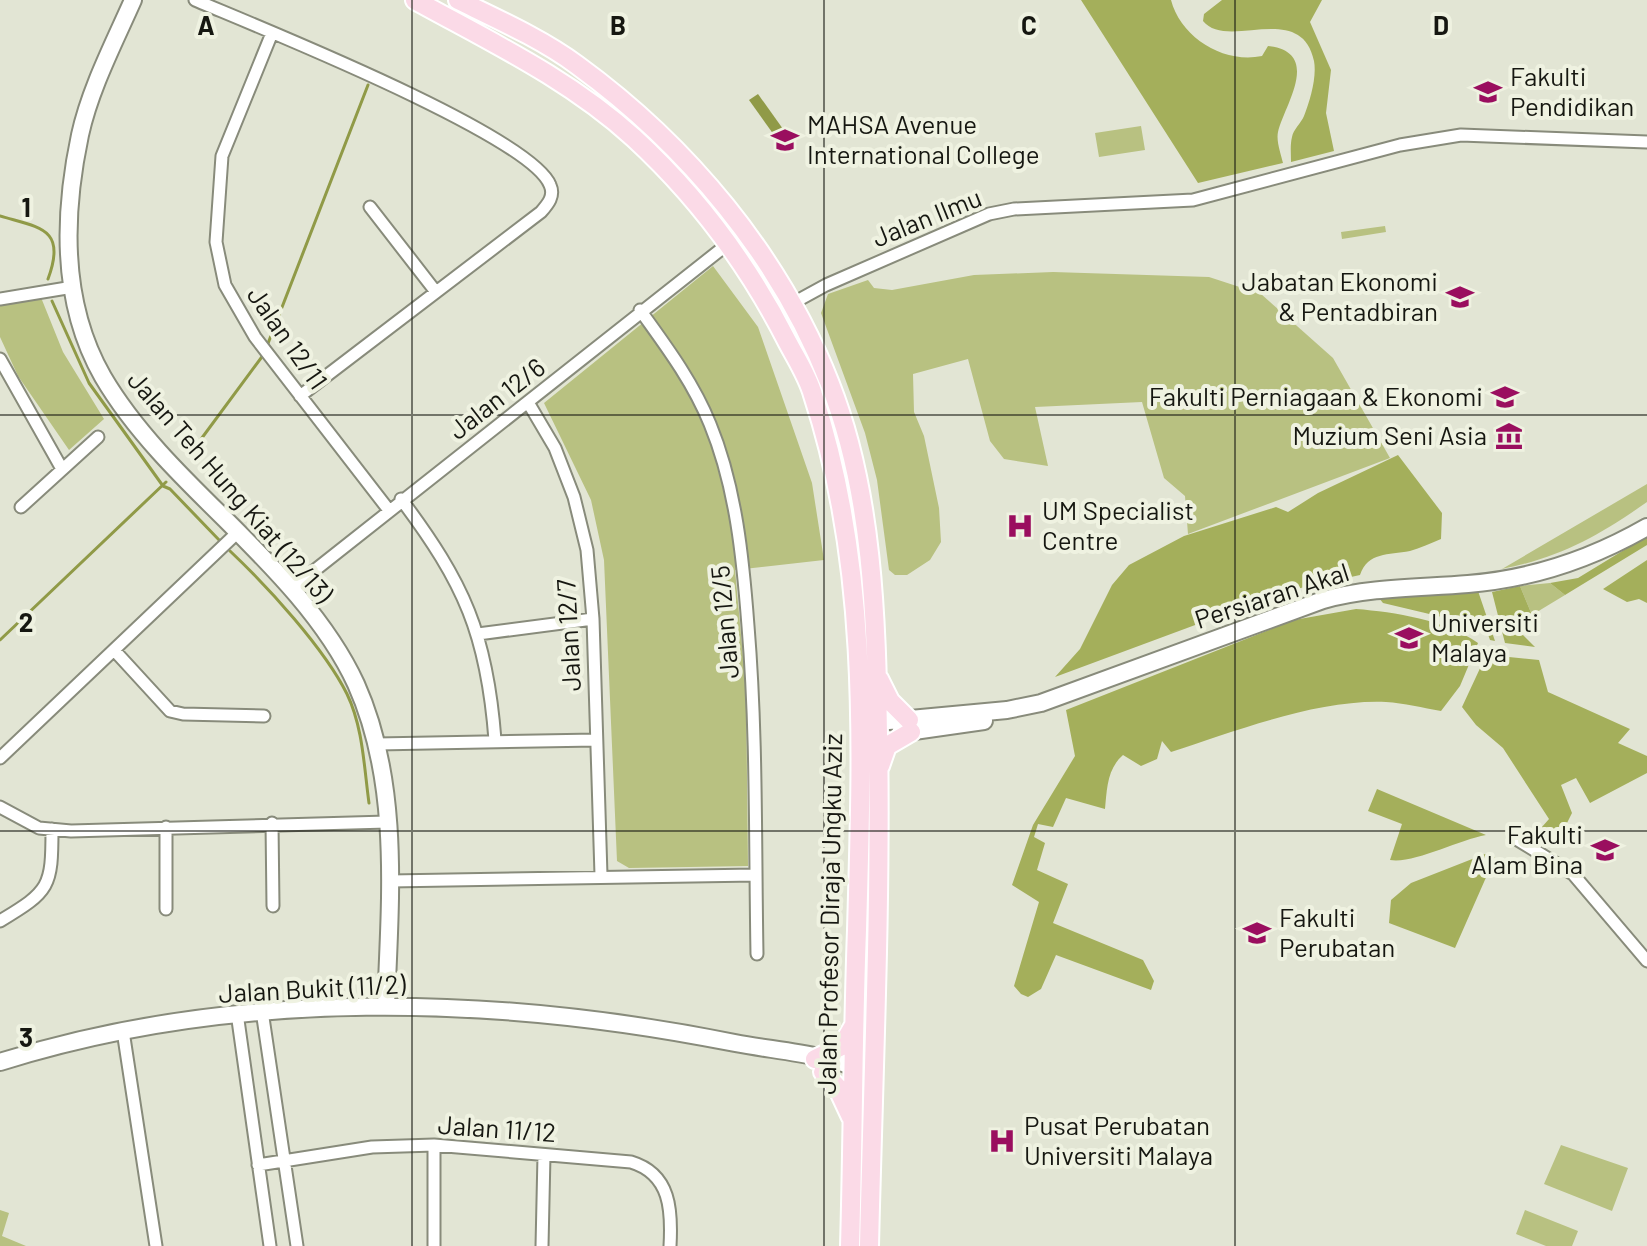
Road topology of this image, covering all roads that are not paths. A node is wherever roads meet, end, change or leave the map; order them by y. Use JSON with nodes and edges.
{"nodes":[{"id":1,"x":133,"y":0,"type":"edge"},
{"id":2,"x":195,"y":0,"type":"edge"},
{"id":3,"x":415,"y":1,"type":"edge"},
{"id":4,"x":469,"y":2,"type":"edge"},
{"id":5,"x":272,"y":33,"type":"junction"},
{"id":6,"x":1647,"y":142,"type":"edge"},
{"id":7,"x":370,"y":207,"type":"dead end"},
{"id":8,"x":729,"y":243,"type":"junction"},
{"id":9,"x":73,"y":287,"type":"junction"},
{"id":10,"x":436,"y":292,"type":"junction"},
{"id":11,"x":0,"y":299,"type":"edge"},
{"id":12,"x":791,"y":304,"type":"junction"},
{"id":13,"x":640,"y":310,"type":"junction"},
{"id":14,"x":773,"y":314,"type":"junction"},
{"id":15,"x":0,"y":359,"type":"edge"},
{"id":16,"x":300,"y":396,"type":"junction"},
{"id":17,"x":529,"y":404,"type":"junction"},
{"id":18,"x":98,"y":437,"type":"dead end"},
{"id":19,"x":62,"y":469,"type":"junction"},
{"id":20,"x":401,"y":499,"type":"junction"},
{"id":21,"x":21,"y":507,"type":"dead end"},
{"id":22,"x":388,"y":509,"type":"junction"},
{"id":23,"x":1647,"y":527,"type":"edge"},
{"id":24,"x":238,"y":532,"type":"junction"},
{"id":25,"x":291,"y":589,"type":"junction"},
{"id":26,"x":593,"y":619,"type":"junction"},
{"id":27,"x":478,"y":634,"type":"junction"},
{"id":28,"x":858,"y":639,"type":"junction"},
{"id":29,"x":114,"y":650,"type":"junction"},
{"id":30,"x":877,"y":673,"type":"junction"},
{"id":31,"x":264,"y":716,"type":"dead end"},
{"id":32,"x":910,"y":726,"type":"junction"},
{"id":33,"x":876,"y":728,"type":"junction"},
{"id":34,"x":495,"y":740,"type":"junction"},
{"id":35,"x":596,"y":740,"type":"junction"},
{"id":36,"x":377,"y":744,"type":"junction"},
{"id":37,"x":0,"y":758,"type":"edge"},
{"id":38,"x":879,"y":773,"type":"junction"},
{"id":39,"x":861,"y":785,"type":"junction"},
{"id":40,"x":0,"y":807,"type":"edge"},
{"id":41,"x":387,"y":822,"type":"junction"},
{"id":42,"x":272,"y":823,"type":"junction"},
{"id":43,"x":166,"y":827,"type":"junction"},
{"id":44,"x":52,"y":829,"type":"junction"},
{"id":45,"x":1513,"y":837,"type":"dead end"},
{"id":46,"x":601,"y":875,"type":"junction"},
{"id":47,"x":755,"y":875,"type":"junction"},
{"id":48,"x":390,"y":881,"type":"junction"},
{"id":49,"x":273,"y":906,"type":"dead end"},
{"id":50,"x":166,"y":909,"type":"dead end"},
{"id":51,"x":0,"y":921,"type":"edge"},
{"id":52,"x":757,"y":954,"type":"dead end"},
{"id":53,"x":1647,"y":961,"type":"edge"},
{"id":54,"x":386,"y":1006,"type":"junction"},
{"id":55,"x":262,"y":1011,"type":"junction"},
{"id":56,"x":237,"y":1013,"type":"junction"},
{"id":57,"x":856,"y":1017,"type":"junction"},
{"id":58,"x":123,"y":1031,"type":"junction"},
{"id":59,"x":0,"y":1062,"type":"edge"},
{"id":60,"x":819,"y":1065,"type":"junction"},
{"id":61,"x":854,"y":1072,"type":"junction"},
{"id":62,"x":873,"y":1075,"type":"junction"},
{"id":63,"x":853,"y":1124,"type":"junction"},
{"id":64,"x":434,"y":1145,"type":"junction"},
{"id":65,"x":544,"y":1155,"type":"junction"},
{"id":66,"x":284,"y":1161,"type":"junction"},
{"id":67,"x":258,"y":1165,"type":"junction"},
{"id":68,"x":156,"y":1246,"type":"edge"},
{"id":69,"x":270,"y":1246,"type":"edge"},
{"id":70,"x":297,"y":1246,"type":"edge"},
{"id":71,"x":434,"y":1246,"type":"edge"},
{"id":72,"x":542,"y":1246,"type":"edge"},
{"id":73,"x":670,"y":1246,"type":"edge"},
{"id":74,"x":850,"y":1246,"type":"edge"},
{"id":75,"x":869,"y":1246,"type":"edge"}],
"edges":[{"from":1,"to":9,"type":"street","name":"Jalan Teh Hung Kiat (12/13)"},
{"from":2,"to":5,"type":"street"},
{"from":3,"to":8,"type":"main road","name":"Jalan Profesor Diraja Ungku Aziz"},
{"from":4,"to":12,"type":"main road","name":"Jalan Profesor Diraja Ungku Aziz"},
{"from":5,"to":10,"type":"street"},
{"from":5,"to":16,"type":"street","name":"Jalan 12/11"},
{"from":6,"to":12,"type":"street","name":"Jalan Ilmu"},
{"from":7,"to":10,"type":"street"},
{"from":8,"to":13,"type":"street","name":"Jalan 12/6"},
{"from":8,"to":14,"type":"main road","name":"Jalan Profesor Diraja Ungku Aziz"},
{"from":9,"to":11,"type":"street"},
{"from":9,"to":24,"type":"street","name":"Jalan Teh Hung Kiat (12/13)"},
{"from":10,"to":16,"type":"street"},
{"from":12,"to":14,"type":"street","name":"Jalan Ilmu"},
{"from":12,"to":30,"type":"main road","name":"Jalan Profesor Diraja Ungku Aziz"},
{"from":13,"to":17,"type":"street","name":"Jalan 12/6"},
{"from":13,"to":47,"type":"street","name":"Jalan 12/5"},
{"from":14,"to":28,"type":"main road","name":"Jalan Profesor Diraja Ungku Aziz"},
{"from":15,"to":19,"type":"street"},
{"from":16,"to":22,"type":"street","name":"Jalan 12/11"},
{"from":17,"to":20,"type":"street","name":"Jalan 12/6"},
{"from":17,"to":26,"type":"street","name":"Jalan 12/7"},
{"from":18,"to":19,"type":"street"},
{"from":19,"to":21,"type":"street"},
{"from":20,"to":22,"type":"street","name":"Jalan 12/6"},
{"from":20,"to":27,"type":"street"},
{"from":22,"to":25,"type":"street","name":"Jalan 12/6"},
{"from":23,"to":32,"type":"street","name":"Persiaran Akal"},
{"from":24,"to":25,"type":"street","name":"Jalan Teh Hung Kiat (12/13)"},
{"from":24,"to":29,"type":"street"},
{"from":25,"to":36,"type":"street","name":"Jalan Teh Hung Kiat (12/13)"},
{"from":26,"to":27,"type":"street"},
{"from":26,"to":35,"type":"street","name":"Jalan 12/7"},
{"from":27,"to":34,"type":"street"},
{"from":28,"to":33,"type":"main road"},
{"from":28,"to":39,"type":"main road","name":"Jalan Profesor Diraja Ungku Aziz"},
{"from":29,"to":31,"type":"street"},
{"from":29,"to":37,"type":"street"},
{"from":30,"to":32,"type":"main road"},
{"from":30,"to":33,"type":"main road","name":"Jalan Profesor Diraja Ungku Aziz"},
{"from":32,"to":33,"type":"street","name":"Persiaran Akal"},
{"from":32,"to":38,"type":"main road"},
{"from":33,"to":38,"type":"main road","name":"Jalan Profesor Diraja Ungku Aziz"},
{"from":33,"to":39,"type":"main road"},
{"from":34,"to":35,"type":"street"},
{"from":34,"to":36,"type":"street"},
{"from":35,"to":46,"type":"street","name":"Jalan 12/7"},
{"from":36,"to":41,"type":"street","name":"Jalan Teh Hung Kiat (12/13)"},
{"from":38,"to":62,"type":"main road","name":"Jalan Profesor Diraja Ungku Aziz"},
{"from":39,"to":57,"type":"main road","name":"Jalan Profesor Diraja Ungku Aziz"},
{"from":40,"to":44,"type":"street"},
{"from":41,"to":42,"type":"street"},
{"from":41,"to":48,"type":"street","name":"Jalan Teh Hung Kiat (12/13)"},
{"from":42,"to":43,"type":"street"},
{"from":42,"to":49,"type":"street"},
{"from":43,"to":44,"type":"street"},
{"from":43,"to":50,"type":"street"},
{"from":44,"to":51,"type":"street"},
{"from":45,"to":53,"type":"street"},
{"from":46,"to":47,"type":"street"},
{"from":46,"to":48,"type":"street"},
{"from":47,"to":52,"type":"street","name":"Jalan 12/5"},
{"from":48,"to":54,"type":"street","name":"Jalan Teh Hung Kiat (12/13)"},
{"from":54,"to":55,"type":"street","name":"Jalan Bukit (11/2)"},
{"from":54,"to":60,"type":"street","name":"Jalan Bukit (11/2)"},
{"from":55,"to":56,"type":"street","name":"Jalan Bukit (11/2)"},
{"from":55,"to":66,"type":"street"},
{"from":56,"to":58,"type":"street","name":"Jalan Bukit (11/2)"},
{"from":56,"to":67,"type":"street"},
{"from":57,"to":60,"type":"main road"},
{"from":57,"to":61,"type":"main road","name":"Jalan Profesor Diraja Ungku Aziz"},
{"from":58,"to":59,"type":"street","name":"Jalan Bukit (11/2)"},
{"from":58,"to":68,"type":"street"},
{"from":60,"to":61,"type":"street","name":"Jalan Bukit (11/2)"},
{"from":60,"to":63,"type":"main road"},
{"from":61,"to":62,"type":"street","name":"Jalan Bukit (11/2)"},
{"from":61,"to":63,"type":"main road","name":"Jalan Profesor Diraja Ungku Aziz"},
{"from":62,"to":75,"type":"main road","name":"Jalan Profesor Diraja Ungku Aziz"},
{"from":63,"to":74,"type":"main road","name":"Jalan Profesor Diraja Ungku Aziz"},
{"from":64,"to":65,"type":"street","name":"Jalan 11/12"},
{"from":64,"to":66,"type":"street","name":"Jalan 11/12"},
{"from":64,"to":71,"type":"street"},
{"from":65,"to":72,"type":"street"},
{"from":65,"to":73,"type":"street","name":"Jalan 11/12"},
{"from":66,"to":67,"type":"street","name":"Jalan 11/12"},
{"from":66,"to":70,"type":"street"},
{"from":67,"to":69,"type":"street"}]}
